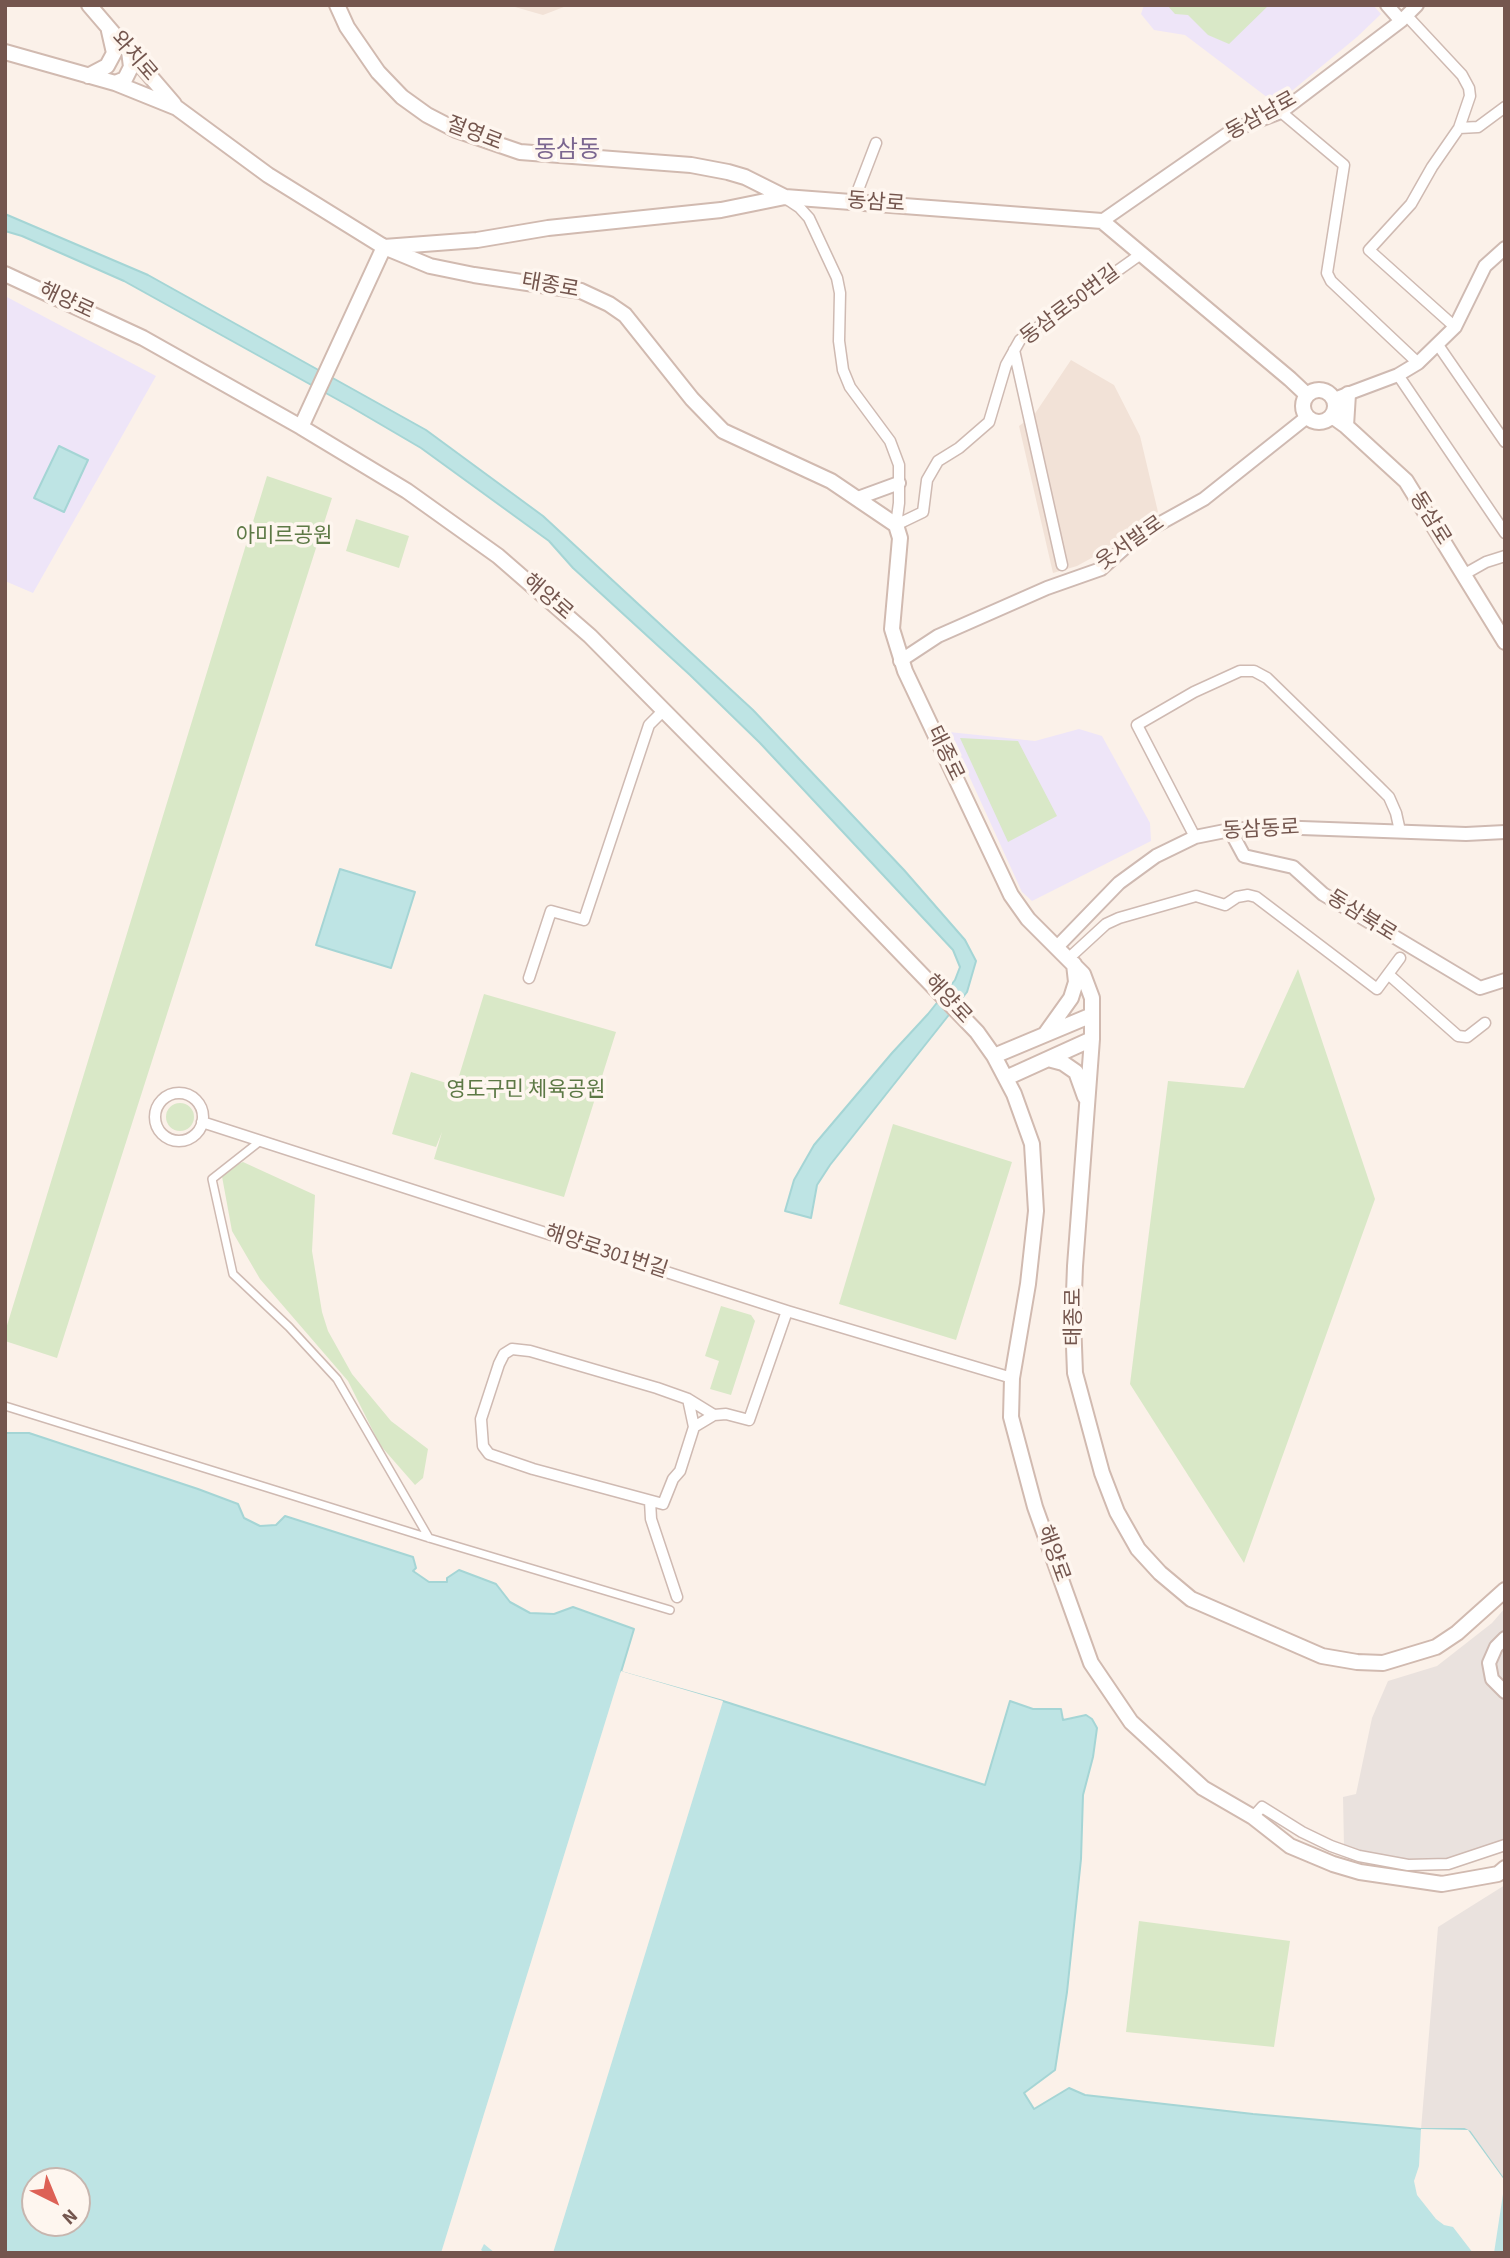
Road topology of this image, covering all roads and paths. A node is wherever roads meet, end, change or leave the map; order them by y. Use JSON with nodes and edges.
{"nodes":[{"id":1,"x":89,"y":5,"type":"edge"},
{"id":2,"x":337,"y":5,"type":"edge"},
{"id":3,"x":1387,"y":5,"type":"edge"},
{"id":4,"x":1417,"y":5,"type":"edge"},
{"id":5,"x":1404,"y":18,"type":"junction"},
{"id":6,"x":107,"y":27,"type":"junction"},
{"id":7,"x":129,"y":51,"type":"junction"},
{"id":8,"x":5,"y":52,"type":"edge"},
{"id":9,"x":88,"y":76,"type":"junction"},
{"id":10,"x":116,"y":83,"type":"junction"},
{"id":11,"x":1505,"y":107,"type":"edge"},
{"id":12,"x":177,"y":108,"type":"junction"},
{"id":13,"x":1281,"y":111,"type":"junction"},
{"id":14,"x":1459,"y":128,"type":"junction"},
{"id":15,"x":876,"y":143,"type":"dead end"},
{"id":16,"x":785,"y":197,"type":"junction"},
{"id":17,"x":853,"y":202,"type":"junction"},
{"id":18,"x":1102,"y":221,"type":"junction"},
{"id":19,"x":384,"y":247,"type":"junction"},
{"id":20,"x":1505,"y":248,"type":"edge"},
{"id":21,"x":1141,"y":254,"type":"junction"},
{"id":22,"x":5,"y":274,"type":"edge"},
{"id":23,"x":1455,"y":327,"type":"junction"},
{"id":24,"x":1438,"y":345,"type":"junction"},
{"id":25,"x":1014,"y":350,"type":"junction"},
{"id":26,"x":1418,"y":363,"type":"junction"},
{"id":27,"x":1398,"y":375,"type":"junction"},
{"id":28,"x":1307,"y":396,"type":"junction"},
{"id":29,"x":1341,"y":397,"type":"junction"},
{"id":30,"x":1332,"y":416,"type":"junction"},
{"id":31,"x":1307,"y":417,"type":"junction"},
{"id":32,"x":1346,"y":426,"type":"junction"},
{"id":33,"x":301,"y":427,"type":"junction"},
{"id":34,"x":1505,"y":442,"type":"edge"},
{"id":35,"x":899,"y":483,"type":"junction"},
{"id":36,"x":858,"y":498,"type":"junction"},
{"id":37,"x":896,"y":525,"type":"junction"},
{"id":38,"x":1505,"y":533,"type":"edge"},
{"id":39,"x":1505,"y":556,"type":"edge"},
{"id":40,"x":1062,"y":565,"type":"dead end"},
{"id":41,"x":1463,"y":575,"type":"junction"},
{"id":42,"x":1505,"y":642,"type":"edge"},
{"id":43,"x":900,"y":661,"type":"junction"},
{"id":44,"x":664,"y":710,"type":"junction"},
{"id":45,"x":1230,"y":830,"type":"junction"},
{"id":46,"x":1400,"y":831,"type":"junction"},
{"id":47,"x":1505,"y":832,"type":"edge"},
{"id":48,"x":1195,"y":838,"type":"junction"},
{"id":49,"x":1057,"y":947,"type":"junction"},
{"id":50,"x":1400,"y":958,"type":"dead end"},
{"id":51,"x":1072,"y":960,"type":"junction"},
{"id":52,"x":1388,"y":974,"type":"junction"},
{"id":53,"x":529,"y":978,"type":"dead end"},
{"id":54,"x":1505,"y":980,"type":"edge"},
{"id":55,"x":1093,"y":1015,"type":"junction"},
{"id":56,"x":1485,"y":1023,"type":"dead end"},
{"id":57,"x":1043,"y":1036,"type":"junction"},
{"id":58,"x":1092,"y":1040,"type":"junction"},
{"id":59,"x":994,"y":1056,"type":"junction"},
{"id":60,"x":1048,"y":1059,"type":"junction"},
{"id":61,"x":1006,"y":1078,"type":"junction"},
{"id":62,"x":1086,"y":1103,"type":"junction"},
{"id":63,"x":202,"y":1122,"type":"junction"},
{"id":64,"x":258,"y":1142,"type":"junction"},
{"id":65,"x":787,"y":1311,"type":"junction"},
{"id":66,"x":1012,"y":1378,"type":"junction"},
{"id":67,"x":688,"y":1399,"type":"junction"},
{"id":68,"x":5,"y":1406,"type":"edge"},
{"id":69,"x":713,"y":1415,"type":"junction"},
{"id":70,"x":694,"y":1427,"type":"junction"},
{"id":71,"x":650,"y":1501,"type":"junction"},
{"id":72,"x":429,"y":1538,"type":"junction"},
{"id":73,"x":1505,"y":1590,"type":"edge"},
{"id":74,"x":677,"y":1597,"type":"dead end"},
{"id":75,"x":670,"y":1610,"type":"dead end"},
{"id":76,"x":1505,"y":1638,"type":"edge"},
{"id":77,"x":1505,"y":1692,"type":"edge"},
{"id":78,"x":1253,"y":1817,"type":"junction"},
{"id":79,"x":1505,"y":1845,"type":"edge"},
{"id":80,"x":1505,"y":1868,"type":"edge"}],
"edges":[{"from":1,"to":6,"type":"main road","name":"와치로"},
{"from":2,"to":16,"type":"main road","name":"절영로"},
{"from":3,"to":5,"type":"street"},
{"from":4,"to":5,"type":"street","name":"동삼남로"},
{"from":5,"to":13,"type":"street","name":"동삼남로"},
{"from":5,"to":14,"type":"street"},
{"from":6,"to":7,"type":"main road","name":"와치로"},
{"from":6,"to":9,"type":"main road"},
{"from":7,"to":10,"type":"main road"},
{"from":7,"to":12,"type":"main road","name":"와치로"},
{"from":8,"to":9,"type":"main road","name":"태종로"},
{"from":9,"to":10,"type":"main road","name":"태종로"},
{"from":10,"to":12,"type":"main road","name":"태종로"},
{"from":11,"to":14,"type":"street"},
{"from":12,"to":19,"type":"main road","name":"태종로"},
{"from":13,"to":18,"type":"street","name":"동삼남로"},
{"from":13,"to":26,"type":"street"},
{"from":14,"to":23,"type":"street"},
{"from":15,"to":17,"type":"street"},
{"from":16,"to":17,"type":"main road","name":"동삼로"},
{"from":16,"to":19,"type":"main road","name":"동삼로"},
{"from":16,"to":35,"type":"street"},
{"from":17,"to":18,"type":"main road","name":"동삼로"},
{"from":18,"to":21,"type":"main road"},
{"from":19,"to":33,"type":"main road"},
{"from":19,"to":36,"type":"main road","name":"태종로"},
{"from":20,"to":23,"type":"street"},
{"from":21,"to":25,"type":"street","name":"동삼로50번길"},
{"from":21,"to":28,"type":"main road"},
{"from":22,"to":33,"type":"main road","name":"해양로"},
{"from":23,"to":24,"type":"street"},
{"from":24,"to":26,"type":"street"},
{"from":24,"to":34,"type":"street"},
{"from":25,"to":37,"type":"street","name":"동삼로50번길"},
{"from":25,"to":40,"type":"street"},
{"from":26,"to":27,"type":"street"},
{"from":27,"to":29,"type":"street"},
{"from":27,"to":38,"type":"street"},
{"from":28,"to":29,"type":"main road"},
{"from":28,"to":31,"type":"main road"},
{"from":29,"to":30,"type":"main road"},
{"from":29,"to":32,"type":"main road"},
{"from":30,"to":31,"type":"main road"},
{"from":30,"to":32,"type":"main road","name":"동삼로"},
{"from":31,"to":43,"type":"street","name":"웃서발로"},
{"from":32,"to":41,"type":"main road","name":"동삼로"},
{"from":33,"to":44,"type":"main road","name":"해양로"},
{"from":35,"to":36,"type":"street"},
{"from":35,"to":37,"type":"street"},
{"from":36,"to":37,"type":"main road","name":"태종로"},
{"from":37,"to":43,"type":"main road","name":"태종로"},
{"from":39,"to":41,"type":"street"},
{"from":41,"to":42,"type":"main road","name":"동삼로"},
{"from":43,"to":49,"type":"main road","name":"태종로"},
{"from":44,"to":53,"type":"street"},
{"from":44,"to":59,"type":"main road","name":"해양로"},
{"from":45,"to":46,"type":"street","name":"동삼동로"},
{"from":45,"to":48,"type":"street","name":"동삼동로"},
{"from":45,"to":54,"type":"street","name":"동삼북로"},
{"from":46,"to":47,"type":"street","name":"동삼동로"},
{"from":46,"to":48,"type":"street"},
{"from":48,"to":49,"type":"street","name":"동삼동로"},
{"from":49,"to":51,"type":"main road","name":"태종로"},
{"from":50,"to":52,"type":"street"},
{"from":51,"to":52,"type":"street"},
{"from":51,"to":55,"type":"main road","name":"태종로"},
{"from":51,"to":57,"type":"main road"},
{"from":52,"to":56,"type":"street"},
{"from":55,"to":57,"type":"main road"},
{"from":55,"to":58,"type":"main road","name":"태종로"},
{"from":57,"to":59,"type":"main road"},
{"from":58,"to":60,"type":"main road"},
{"from":58,"to":62,"type":"main road","name":"태종로"},
{"from":59,"to":61,"type":"main road","name":"해양로"},
{"from":60,"to":61,"type":"main road"},
{"from":60,"to":62,"type":"main road"},
{"from":61,"to":66,"type":"main road","name":"해양로"},
{"from":62,"to":73,"type":"main road","name":"태종로"},
{"from":63,"to":63,"type":"street"},
{"from":63,"to":64,"type":"street","name":"해양로301번길"},
{"from":64,"to":65,"type":"street","name":"해양로301번길"},
{"from":64,"to":72,"type":"street"},
{"from":65,"to":66,"type":"street","name":"해양로301번길"},
{"from":65,"to":69,"type":"street"},
{"from":66,"to":78,"type":"main road","name":"해양로"},
{"from":67,"to":69,"type":"street"},
{"from":67,"to":70,"type":"street"},
{"from":67,"to":71,"type":"street"},
{"from":68,"to":72,"type":"street"},
{"from":69,"to":70,"type":"street"},
{"from":70,"to":71,"type":"street"},
{"from":71,"to":74,"type":"street"},
{"from":72,"to":75,"type":"street"},
{"from":76,"to":77,"type":"street"},
{"from":78,"to":79,"type":"street"},
{"from":78,"to":80,"type":"main road","name":"해양로"}]}
